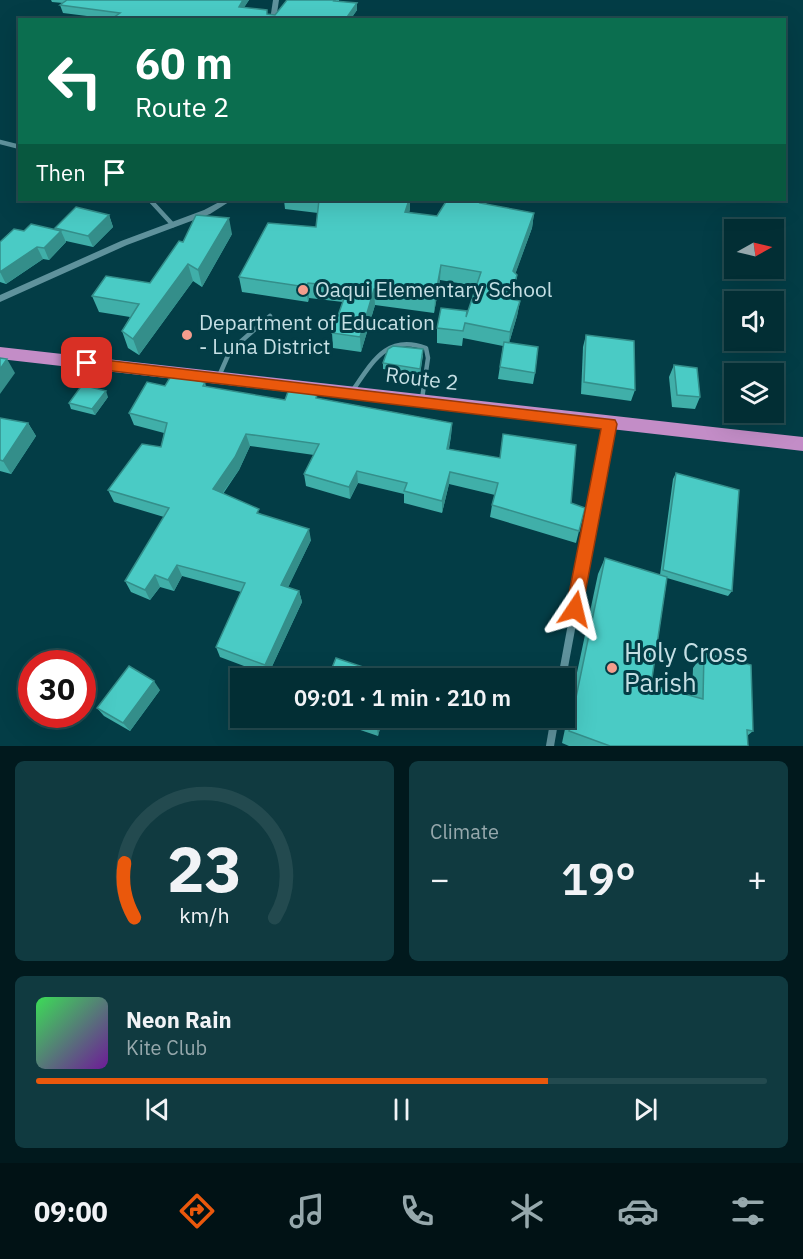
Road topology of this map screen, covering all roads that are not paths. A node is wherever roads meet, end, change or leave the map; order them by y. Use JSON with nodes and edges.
{"nodes":[{"id":1,"x":276,"y":0,"type":"edge"},
{"id":2,"x":273,"y":18,"type":"edge"},
{"id":3,"x":0,"y":142,"type":"edge"},
{"id":4,"x":18,"y":146,"type":"edge"},
{"id":5,"x":151,"y":201,"type":"edge"},
{"id":6,"x":226,"y":201,"type":"edge"},
{"id":7,"x":173,"y":225,"type":"junction"},
{"id":8,"x":0,"y":299,"type":"edge"},
{"id":9,"x":270,"y":316,"type":"dead end"},
{"id":10,"x":0,"y":353,"type":"edge"},
{"id":11,"x":218,"y":378,"type":"junction"},
{"id":12,"x":351,"y":393,"type":"junction"},
{"id":13,"x":421,"y":402,"type":"junction"},
{"id":14,"x":609,"y":424,"type":"junction"},
{"id":15,"x":803,"y":444,"type":"edge"},
{"id":16,"x":564,"y":668,"type":"edge"},
{"id":17,"x":553,"y":728,"type":"edge"},
{"id":18,"x":550,"y":746,"type":"edge"}],
"edges":[{"from":1,"to":2,"type":"street"},
{"from":3,"to":4,"type":"street"},
{"from":5,"to":7,"type":"street"},
{"from":6,"to":7,"type":"street"},
{"from":7,"to":8,"type":"street"},
{"from":9,"to":11,"type":"lane"},
{"from":10,"to":11,"type":"highway","name":"Route 2"},
{"from":11,"to":12,"type":"highway","name":"Route 2"},
{"from":12,"to":13,"type":"highway","name":"Route 2"},
{"from":12,"to":13,"type":"lane"},
{"from":13,"to":14,"type":"highway","name":"Route 2"},
{"from":14,"to":15,"type":"highway","name":"Route 2"},
{"from":14,"to":16,"type":"street"},
{"from":17,"to":18,"type":"street"}]}
